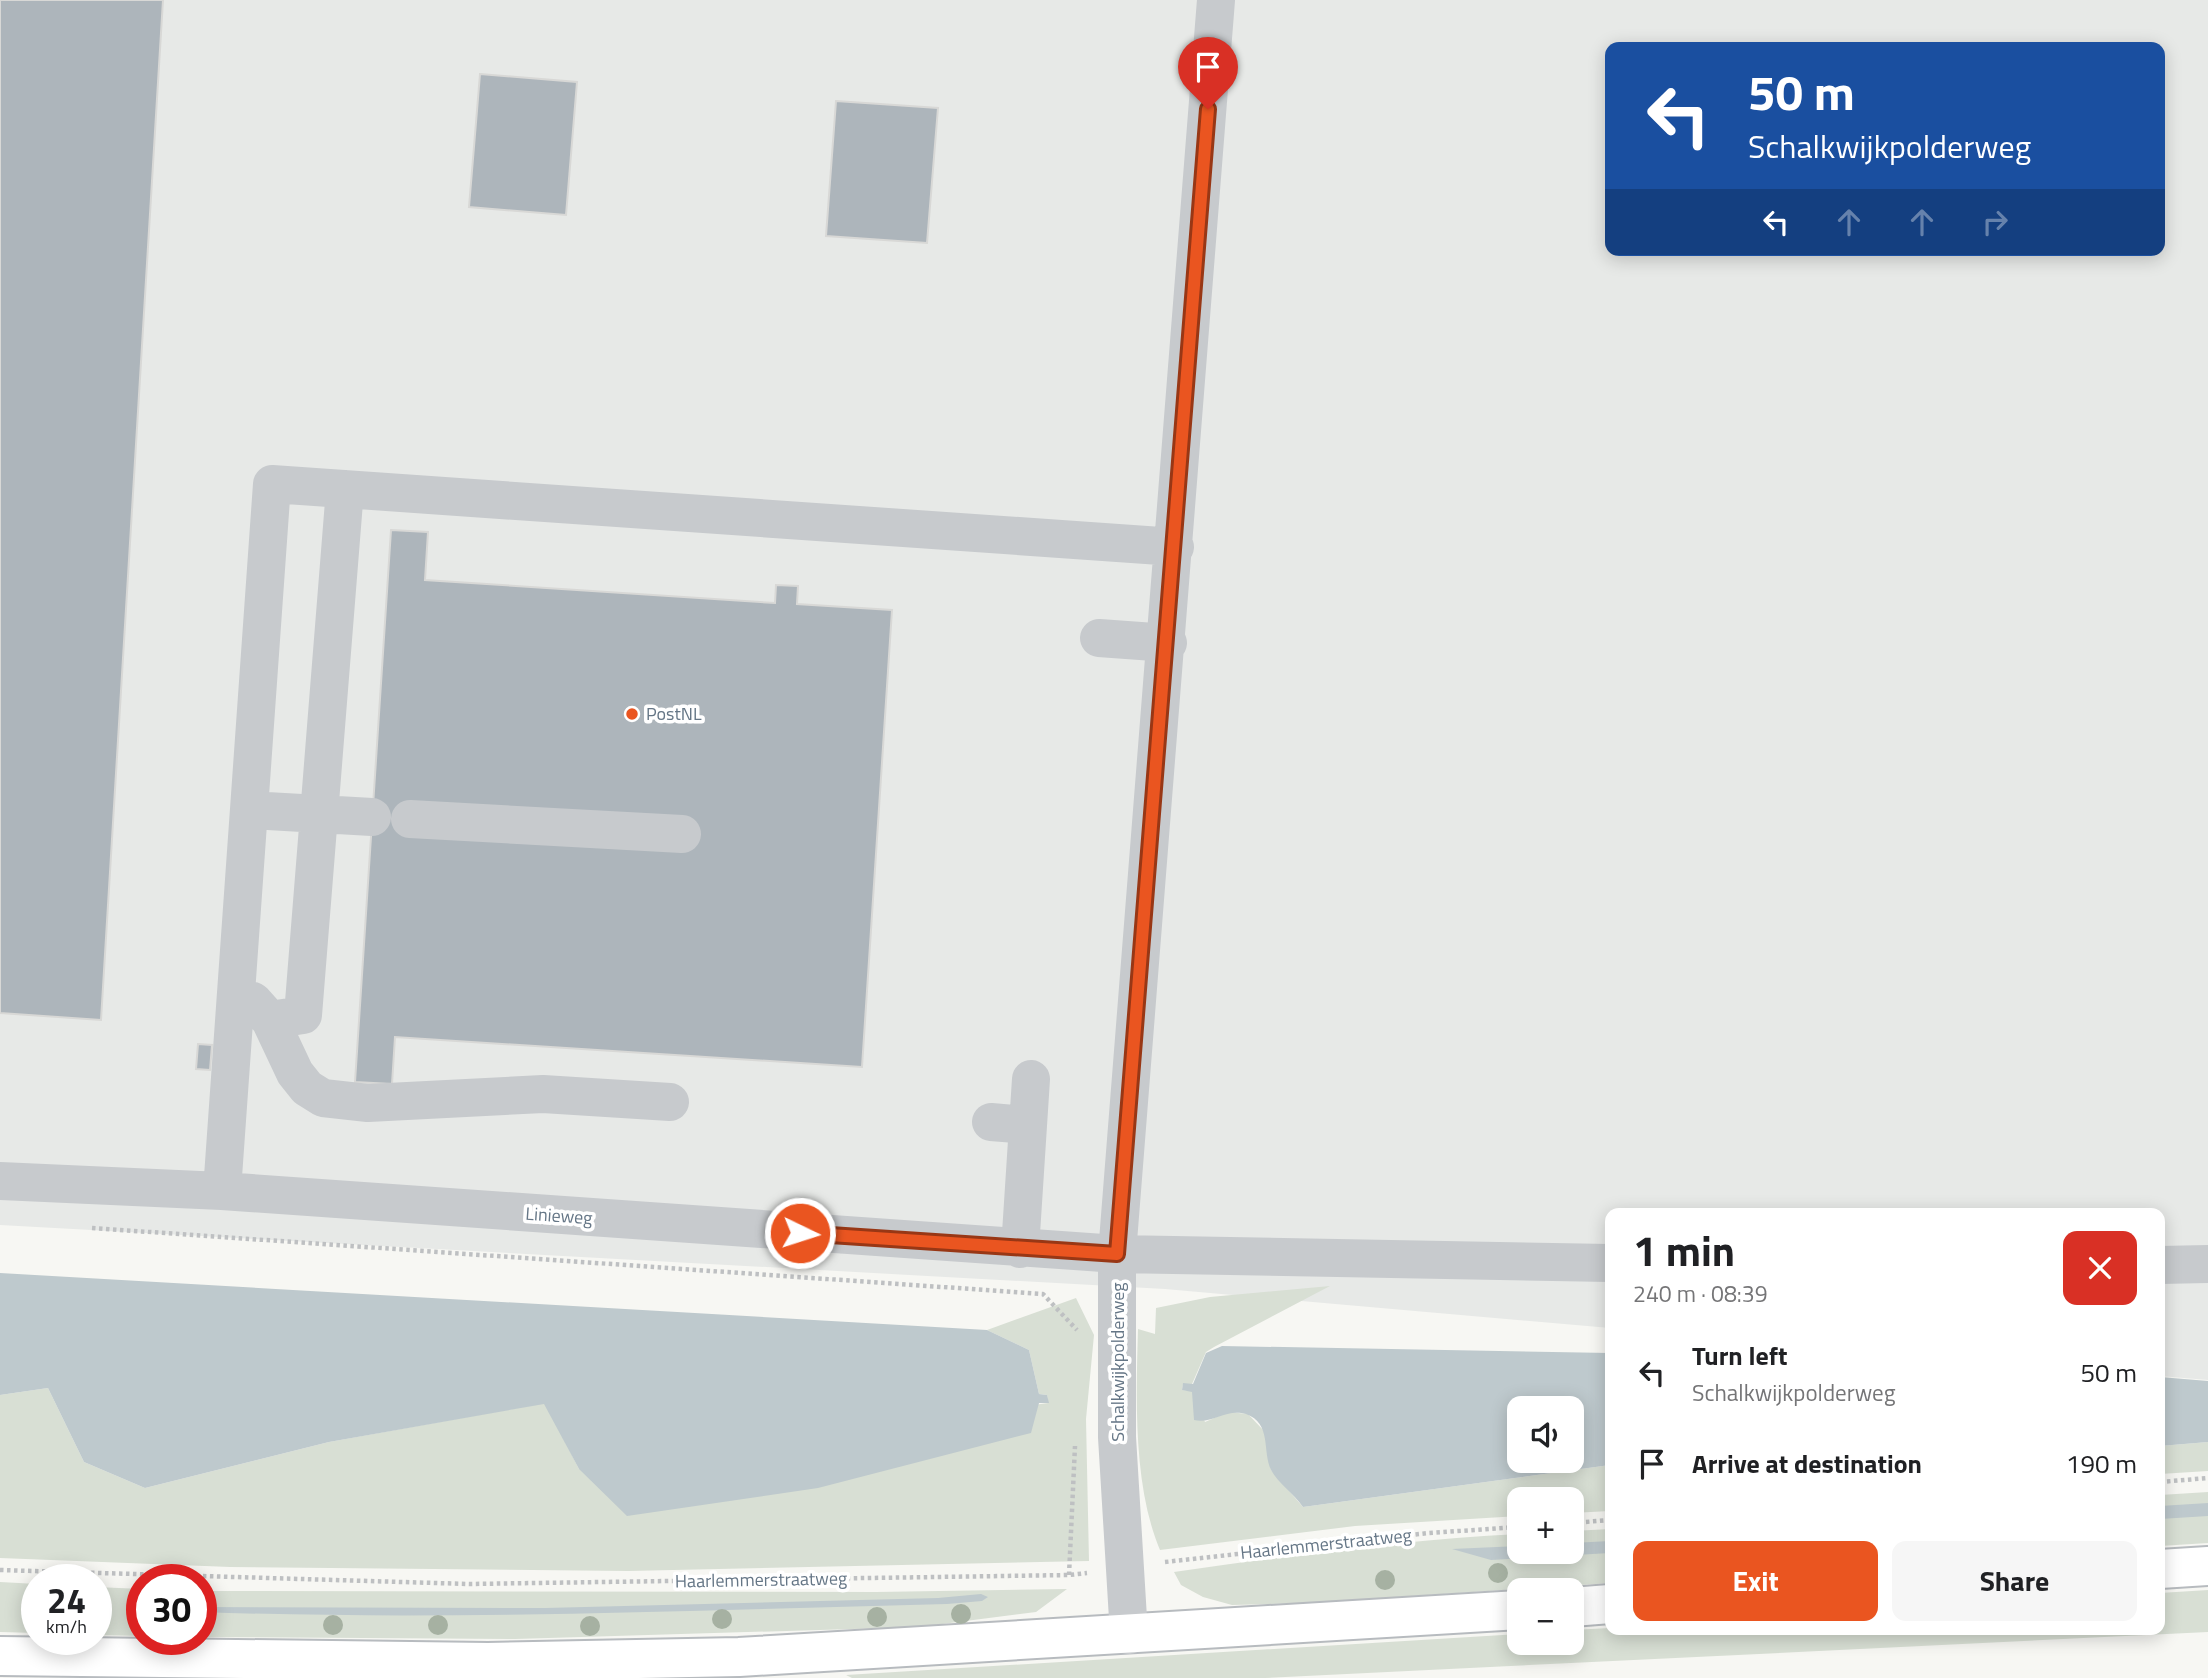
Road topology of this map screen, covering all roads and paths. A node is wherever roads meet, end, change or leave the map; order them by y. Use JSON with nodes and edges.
{"nodes":[{"id":1,"x":1216,"y":0,"type":"edge"},
{"id":2,"x":345,"y":489,"type":"junction"},
{"id":3,"x":1175,"y":547,"type":"junction"},
{"id":4,"x":1099,"y":638,"type":"dead end"},
{"id":5,"x":1168,"y":643,"type":"junction"},
{"id":6,"x":249,"y":810,"type":"junction"},
{"id":7,"x":320,"y":814,"type":"junction"},
{"id":8,"x":372,"y":817,"type":"dead end"},
{"id":9,"x":410,"y":819,"type":"dead end"},
{"id":10,"x":682,"y":834,"type":"dead end"},
{"id":11,"x":236,"y":990,"type":"junction"},
{"id":12,"x":270,"y":1020,"type":"junction"},
{"id":13,"x":1031,"y":1079,"type":"dead end"},
{"id":14,"x":670,"y":1102,"type":"dead end"},
{"id":15,"x":0,"y":1181,"type":"edge"},
{"id":16,"x":222,"y":1191,"type":"junction"},
{"id":17,"x":83,"y":1228,"type":"dead end"},
{"id":18,"x":1020,"y":1249,"type":"junction"},
{"id":19,"x":1117,"y":1254,"type":"junction"},
{"id":20,"x":1605,"y":1263,"type":"edge"},
{"id":21,"x":2208,"y":1264,"type":"edge"},
{"id":22,"x":2165,"y":1265,"type":"edge"},
{"id":23,"x":1079,"y":1332,"type":"dead end"},
{"id":24,"x":1075,"y":1440,"type":"dead end"},
{"id":25,"x":2208,"y":1478,"type":"edge"},
{"id":26,"x":2165,"y":1482,"type":"edge"},
{"id":27,"x":1605,"y":1520,"type":"edge"},
{"id":28,"x":1584,"y":1522,"type":"edge"},
{"id":29,"x":1507,"y":1528,"type":"edge"},
{"id":30,"x":1124,"y":1566,"type":"junction"},
{"id":31,"x":2208,"y":1566,"type":"edge"},
{"id":32,"x":2165,"y":1569,"type":"edge"},
{"id":33,"x":0,"y":1570,"type":"edge"},
{"id":34,"x":1069,"y":1575,"type":"junction"},
{"id":35,"x":1605,"y":1604,"type":"edge"},
{"id":36,"x":1584,"y":1606,"type":"edge"},
{"id":37,"x":1507,"y":1611,"type":"edge"},
{"id":38,"x":1129,"y":1635,"type":"junction"},
{"id":39,"x":0,"y":1656,"type":"edge"}],
"edges":[{"from":1,"to":3,"type":"street","name":"Schalkwijkpolderweg"},
{"from":2,"to":3,"type":"street"},
{"from":2,"to":6,"type":"street"},
{"from":2,"to":7,"type":"street"},
{"from":3,"to":5,"type":"street","name":"Schalkwijkpolderweg"},
{"from":4,"to":5,"type":"street"},
{"from":5,"to":19,"type":"street","name":"Schalkwijkpolderweg"},
{"from":6,"to":7,"type":"street"},
{"from":6,"to":11,"type":"street"},
{"from":7,"to":8,"type":"street"},
{"from":7,"to":12,"type":"street"},
{"from":9,"to":10,"type":"street"},
{"from":11,"to":12,"type":"street"},
{"from":11,"to":16,"type":"street"},
{"from":12,"to":14,"type":"street"},
{"from":13,"to":18,"type":"street"},
{"from":15,"to":16,"type":"street","name":"Linieweg"},
{"from":16,"to":18,"type":"street","name":"Linieweg"},
{"from":17,"to":23,"type":"path"},
{"from":18,"to":19,"type":"street","name":"Linieweg"},
{"from":19,"to":20,"type":"street","name":"Linieweg"},
{"from":19,"to":30,"type":"street","name":"Schalkwijkpolderweg"},
{"from":21,"to":22,"type":"street"},
{"from":24,"to":34,"type":"path"},
{"from":25,"to":26,"type":"path"},
{"from":27,"to":28,"type":"path"},
{"from":29,"to":30,"type":"path","name":"Haarlemmerstraatweg"},
{"from":30,"to":34,"type":"path","name":"Haarlemmerstraatweg"},
{"from":30,"to":38,"type":"street","name":"Schalkwijkpolderweg"},
{"from":31,"to":32,"type":"main road"},
{"from":33,"to":34,"type":"path","name":"Haarlemmerstraatweg"},
{"from":35,"to":36,"type":"main road"},
{"from":37,"to":38,"type":"main road"},
{"from":38,"to":39,"type":"main road"}]}
